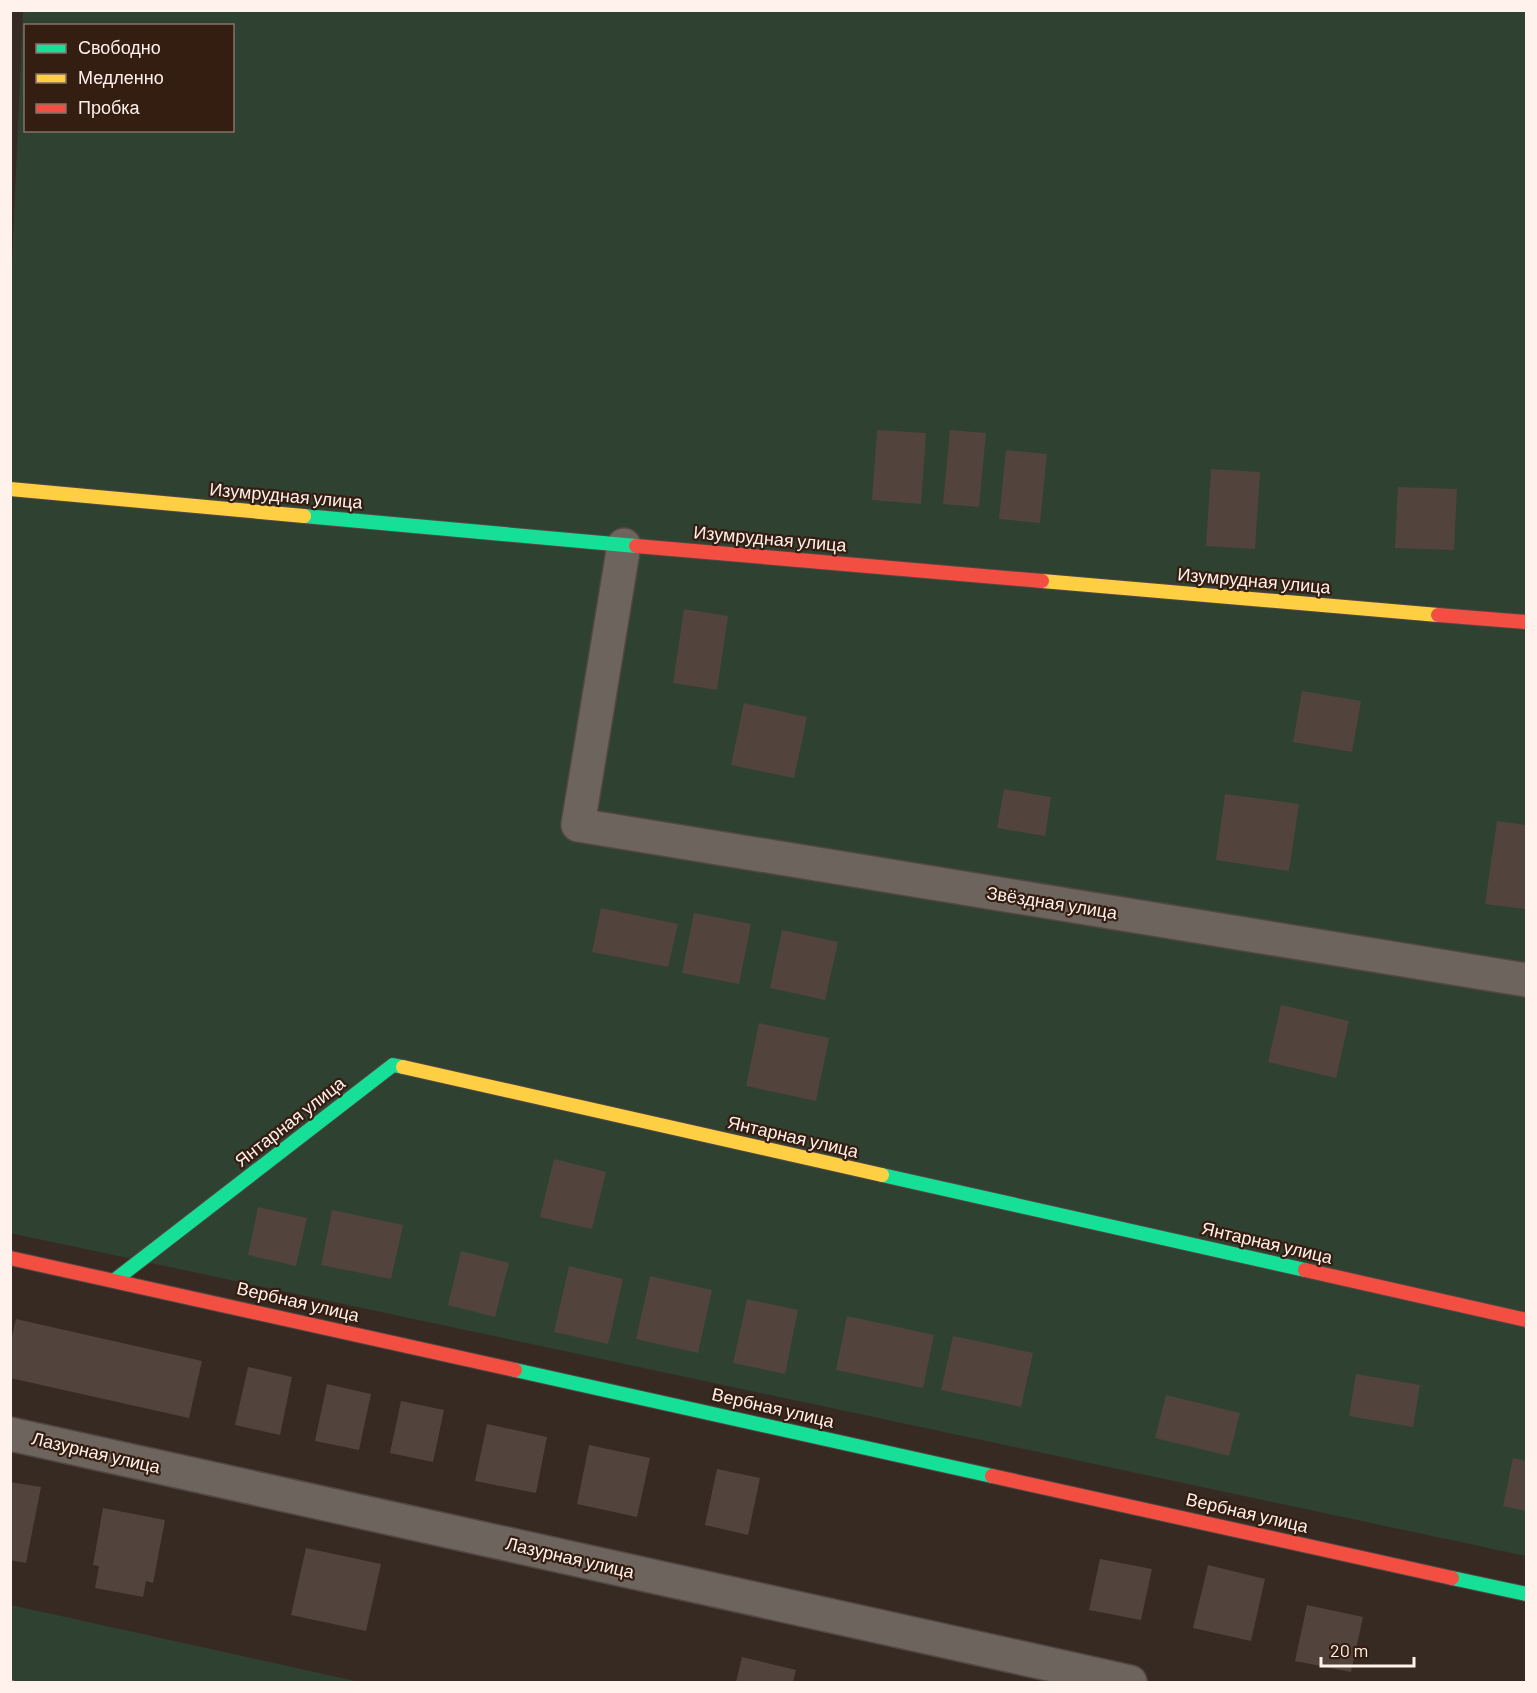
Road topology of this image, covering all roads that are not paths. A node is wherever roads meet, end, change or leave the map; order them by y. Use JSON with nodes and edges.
{"nodes":[{"id":1,"x":10,"y":489,"type":"edge"},
{"id":2,"x":624,"y":545,"type":"junction"},
{"id":3,"x":1527,"y":622,"type":"edge"},
{"id":4,"x":1527,"y":980,"type":"edge"},
{"id":5,"x":10,"y":1258,"type":"edge"},
{"id":6,"x":115,"y":1280,"type":"junction"},
{"id":7,"x":1527,"y":1320,"type":"edge"},
{"id":8,"x":10,"y":1434,"type":"edge"},
{"id":9,"x":1527,"y":1594,"type":"edge"},
{"id":10,"x":1130,"y":1683,"type":"edge"}],
"edges":[{"from":1,"to":2,"type":"street","name":"Изумрудная улица"},
{"from":2,"to":3,"type":"street","name":"Изумрудная улица"},
{"from":2,"to":4,"type":"street","name":"Звёздная улица"},
{"from":5,"to":6,"type":"street","name":"Вербная улица"},
{"from":6,"to":7,"type":"street","name":"Янтарная улица"},
{"from":6,"to":9,"type":"street","name":"Вербная улица"},
{"from":8,"to":10,"type":"street","name":"Лазурная улица"}]}
